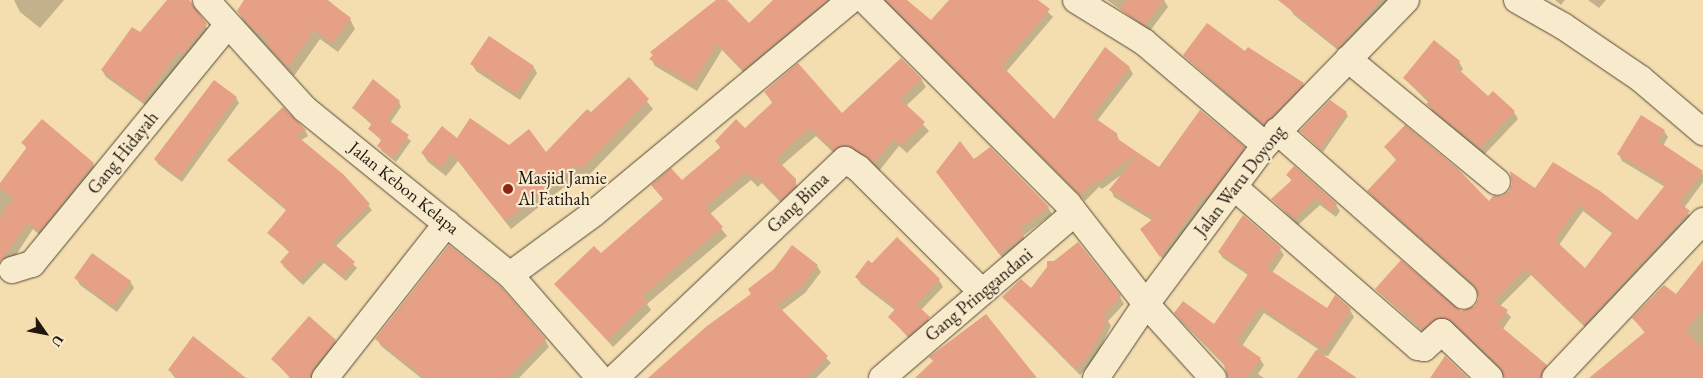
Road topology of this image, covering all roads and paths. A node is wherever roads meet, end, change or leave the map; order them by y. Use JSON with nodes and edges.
{"nodes":[{"id":1,"x":851,"y":0,"type":"edge"},
{"id":2,"x":865,"y":0,"type":"edge"},
{"id":3,"x":1076,"y":0,"type":"edge"},
{"id":4,"x":1406,"y":0,"type":"edge"},
{"id":5,"x":1517,"y":0,"type":"edge"},
{"id":6,"x":219,"y":10,"type":"edge"},
{"id":7,"x":1348,"y":59,"type":"junction"},
{"id":8,"x":1703,"y":132,"type":"edge"},
{"id":9,"x":1271,"y":138,"type":"junction"},
{"id":10,"x":1497,"y":182,"type":"dead end"},
{"id":11,"x":1234,"y":187,"type":"junction"},
{"id":12,"x":1072,"y":209,"type":"junction"},
{"id":13,"x":1703,"y":221,"type":"edge"},
{"id":14,"x":447,"y":223,"type":"junction"},
{"id":15,"x":4,"y":273,"type":"edge"},
{"id":16,"x":510,"y":275,"type":"junction"},
{"id":17,"x":981,"y":291,"type":"junction"},
{"id":18,"x":1464,"y":296,"type":"dead end"},
{"id":19,"x":1146,"y":304,"type":"junction"},
{"id":20,"x":325,"y":378,"type":"edge"},
{"id":21,"x":600,"y":378,"type":"edge"},
{"id":22,"x":615,"y":378,"type":"edge"},
{"id":23,"x":882,"y":378,"type":"edge"},
{"id":24,"x":1096,"y":378,"type":"edge"},
{"id":25,"x":1213,"y":378,"type":"edge"},
{"id":26,"x":1490,"y":378,"type":"edge"},
{"id":27,"x":1555,"y":378,"type":"edge"}],
"edges":[{"from":1,"to":16,"type":"street"},
{"from":2,"to":12,"type":"street"},
{"from":3,"to":9,"type":"street"},
{"from":4,"to":7,"type":"street","name":"Jalan Waru Doyong"},
{"from":5,"to":8,"type":"street"},
{"from":6,"to":14,"type":"street","name":"Jalan Kebon Kelapa"},
{"from":6,"to":15,"type":"street","name":"Gang Hidayah"},
{"from":7,"to":9,"type":"street","name":"Jalan Waru Doyong"},
{"from":7,"to":10,"type":"street"},
{"from":9,"to":11,"type":"street","name":"Jalan Waru Doyong"},
{"from":9,"to":18,"type":"street"},
{"from":11,"to":19,"type":"street","name":"Jalan Waru Doyong"},
{"from":11,"to":26,"type":"street"},
{"from":12,"to":17,"type":"street","name":"Gang Pringgandani"},
{"from":12,"to":19,"type":"street"},
{"from":13,"to":27,"type":"street"},
{"from":14,"to":16,"type":"street","name":"Jalan Kebon Kelapa"},
{"from":14,"to":20,"type":"street"},
{"from":16,"to":21,"type":"street","name":"Jalan Kebon Kelapa"},
{"from":17,"to":22,"type":"street","name":"Gang Bima"},
{"from":17,"to":23,"type":"street","name":"Gang Pringgandani"},
{"from":19,"to":24,"type":"street","name":"Jalan Waru Doyong"},
{"from":19,"to":25,"type":"street"}]}
